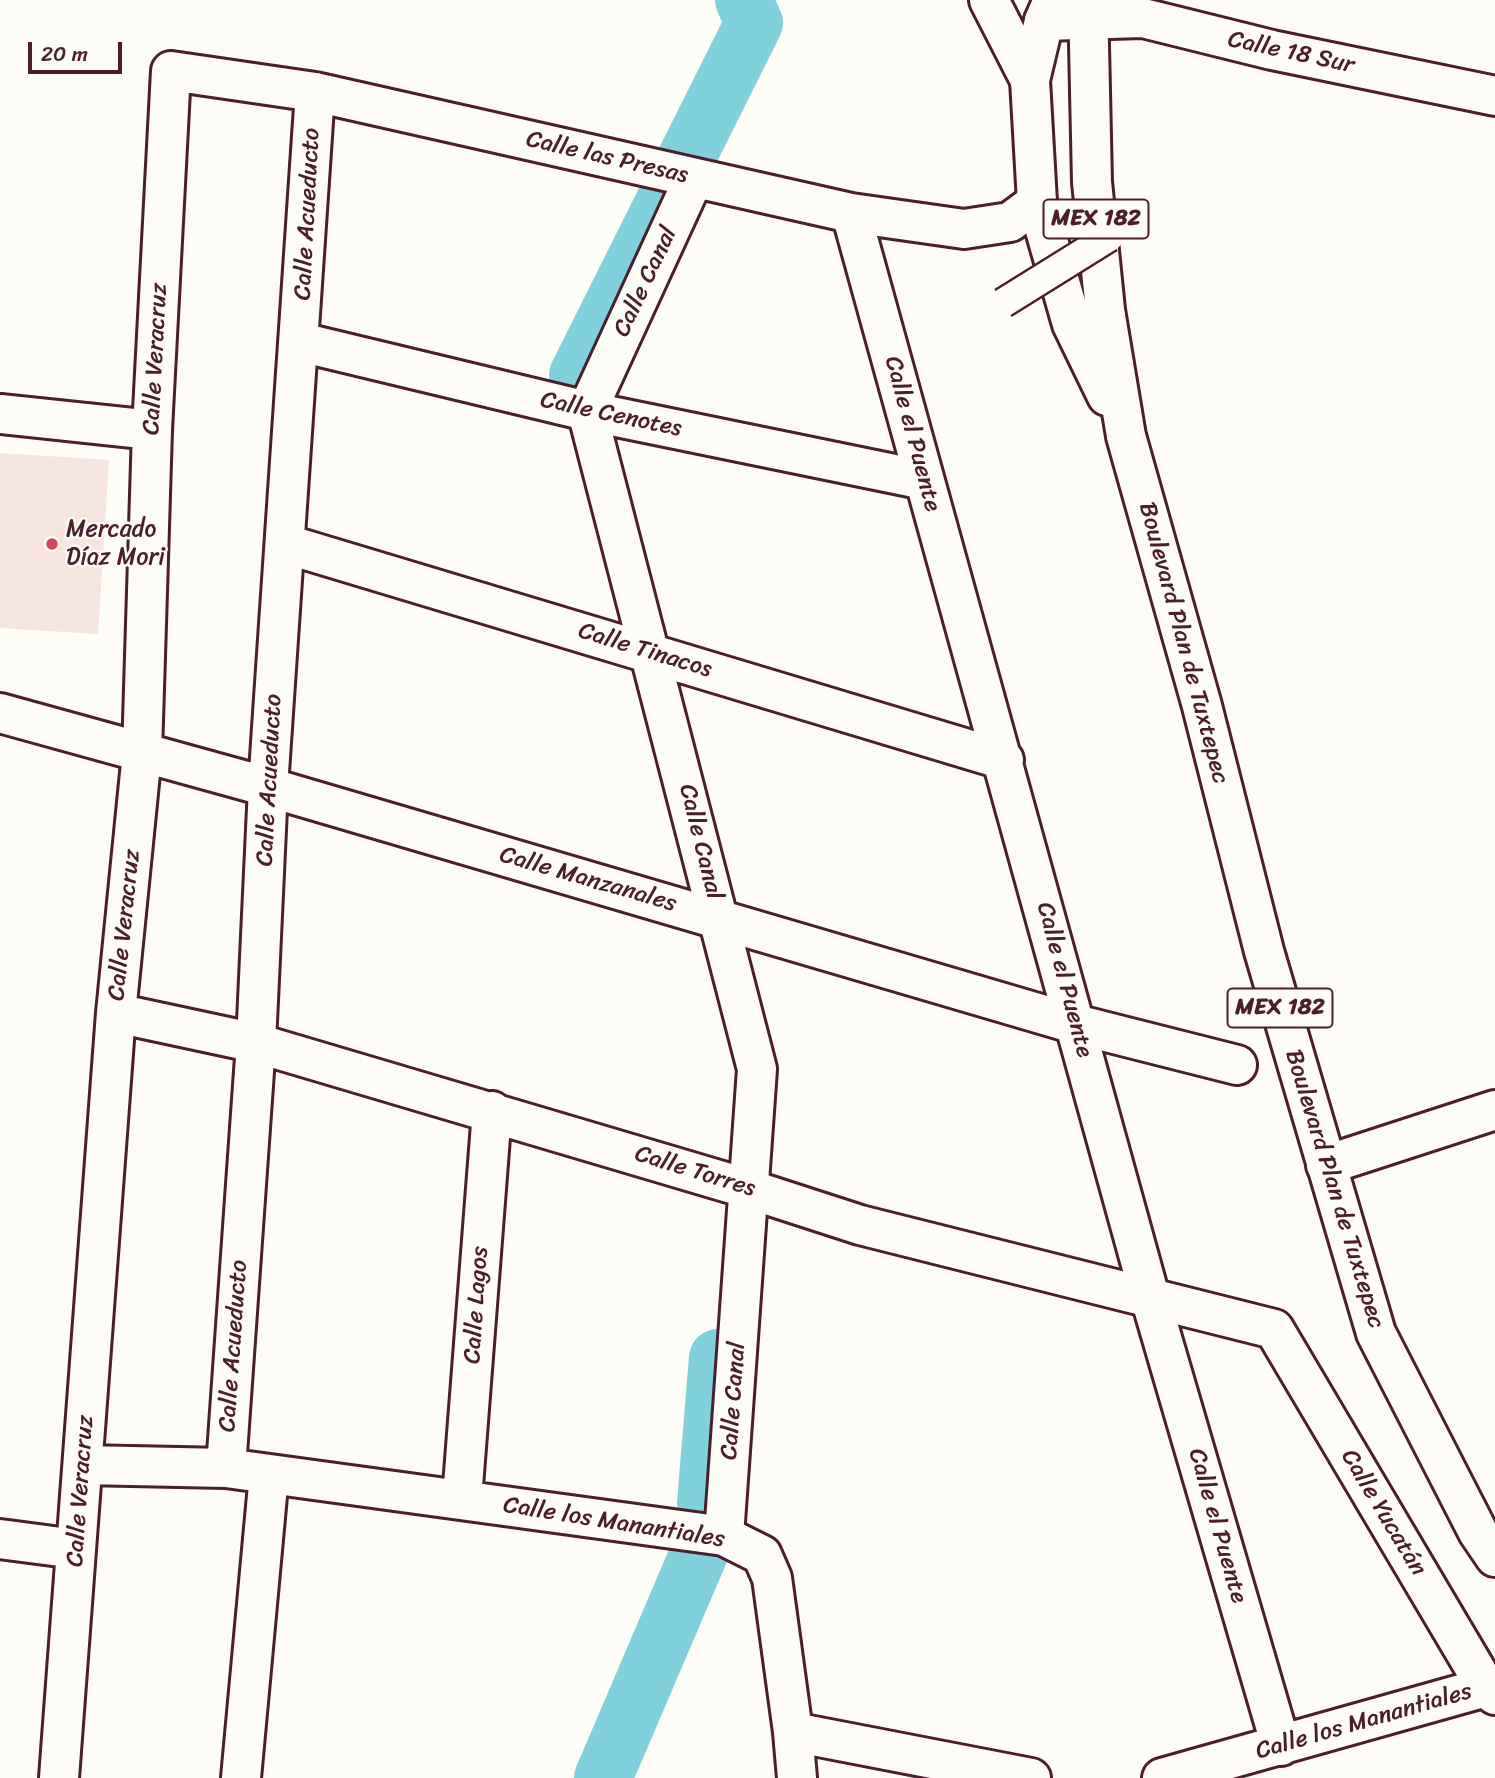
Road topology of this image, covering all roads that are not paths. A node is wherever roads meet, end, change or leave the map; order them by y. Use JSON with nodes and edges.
{"nodes":[{"id":1,"x":989,"y":0,"type":"edge"},
{"id":2,"x":1047,"y":7,"type":"edge"},
{"id":3,"x":1144,"y":9,"type":"edge"},
{"id":4,"x":1087,"y":10,"type":"edge"},
{"id":5,"x":171,"y":71,"type":"joint"},
{"id":6,"x":1030,"y":80,"type":"junction"},
{"id":7,"x":315,"y":92,"type":"junction"},
{"id":8,"x":1495,"y":96,"type":"edge"},
{"id":9,"x":1089,"y":106,"type":"junction"},
{"id":10,"x":691,"y":177,"type":"junction"},
{"id":11,"x":1092,"y":182,"type":"junction"},
{"id":12,"x":1037,"y":202,"type":"junction"},
{"id":13,"x":851,"y":213,"type":"junction"},
{"id":14,"x":1109,"y":237,"type":"dead end"},
{"id":15,"x":1003,"y":303,"type":"dead end"},
{"id":16,"x":300,"y":342,"type":"junction"},
{"id":17,"x":587,"y":411,"type":"junction"},
{"id":18,"x":0,"y":414,"type":"edge"},
{"id":19,"x":152,"y":430,"type":"junction"},
{"id":20,"x":1126,"y":436,"type":"junction"},
{"id":21,"x":924,"y":480,"type":"junction"},
{"id":22,"x":286,"y":544,"type":"junction"},
{"id":23,"x":651,"y":652,"type":"junction"},
{"id":24,"x":0,"y":713,"type":"edge"},
{"id":25,"x":142,"y":752,"type":"junction"},
{"id":26,"x":1004,"y":760,"type":"junction"},
{"id":27,"x":268,"y":788,"type":"junction"},
{"id":28,"x":719,"y":919,"type":"junction"},
{"id":29,"x":116,"y":1013,"type":"junction"},
{"id":30,"x":1075,"y":1024,"type":"junction"},
{"id":31,"x":257,"y":1043,"type":"junction"},
{"id":32,"x":1237,"y":1065,"type":"dead end"},
{"id":33,"x":492,"y":1111,"type":"junction"},
{"id":34,"x":1495,"y":1111,"type":"edge"},
{"id":35,"x":1326,"y":1164,"type":"junction"},
{"id":36,"x":749,"y":1189,"type":"junction"},
{"id":37,"x":1150,"y":1297,"type":"junction"},
{"id":38,"x":1274,"y":1329,"type":"joint"},
{"id":39,"x":83,"y":1465,"type":"junction"},
{"id":40,"x":226,"y":1468,"type":"junction"},
{"id":41,"x":269,"y":1474,"type":"junction"},
{"id":42,"x":462,"y":1499,"type":"junction"},
{"id":43,"x":724,"y":1536,"type":"junction"},
{"id":44,"x":0,"y":1539,"type":"edge"},
{"id":45,"x":76,"y":1549,"type":"junction"},
{"id":46,"x":1495,"y":1558,"type":"edge"},
{"id":47,"x":1490,"y":1691,"type":"edge"},
{"id":48,"x":793,"y":1732,"type":"junction"},
{"id":49,"x":1281,"y":1746,"type":"junction"},
{"id":50,"x":59,"y":1778,"type":"edge"},
{"id":51,"x":242,"y":1778,"type":"edge"},
{"id":52,"x":797,"y":1778,"type":"edge"},
{"id":53,"x":1031,"y":1778,"type":"edge"},
{"id":54,"x":1162,"y":1778,"type":"edge"}],
"edges":[{"from":1,"to":6,"type":"street"},
{"from":2,"to":4,"type":"street","name":"Calle 18 Sur"},
{"from":2,"to":6,"type":"street","number":"MEX 182"},
{"from":3,"to":4,"type":"street","name":"Calle 18 Sur"},
{"from":3,"to":8,"type":"street","name":"Calle 18 Sur"},
{"from":4,"to":9,"type":"street","number":"MEX 182"},
{"from":5,"to":7,"type":"street","name":"Calle las Presas"},
{"from":5,"to":19,"type":"street","name":"Calle Veracruz"},
{"from":6,"to":9,"type":"street"},
{"from":6,"to":12,"type":"street","number":"MEX 182"},
{"from":7,"to":10,"type":"street","name":"Calle las Presas"},
{"from":7,"to":16,"type":"street","name":"Calle Acueducto"},
{"from":9,"to":11,"type":"street","number":"MEX 182"},
{"from":10,"to":13,"type":"street","name":"Calle las Presas"},
{"from":10,"to":17,"type":"street","name":"Calle Canal"},
{"from":11,"to":12,"type":"street"},
{"from":11,"to":20,"type":"street","number":"MEX 182"},
{"from":12,"to":13,"type":"street","name":"Calle las Presas"},
{"from":12,"to":20,"type":"street","number":"MEX 182"},
{"from":13,"to":21,"type":"street","name":"Calle el Puente"},
{"from":14,"to":15,"type":"street","bridge":true},
{"from":16,"to":17,"type":"street","name":"Calle Cenotes"},
{"from":16,"to":22,"type":"street","name":"Calle Acueducto"},
{"from":17,"to":21,"type":"street","name":"Calle Cenotes"},
{"from":17,"to":23,"type":"street","name":"Calle Canal"},
{"from":18,"to":19,"type":"street"},
{"from":19,"to":25,"type":"street","name":"Calle Veracruz"},
{"from":20,"to":35,"type":"street","name":"Boulevard Plan de Tuxtepec","number":"MEX 182"},
{"from":21,"to":26,"type":"street","name":"Calle el Puente"},
{"from":22,"to":23,"type":"street","name":"Calle Tinacos"},
{"from":22,"to":27,"type":"street","name":"Calle Acueducto"},
{"from":23,"to":26,"type":"street","name":"Calle Tinacos"},
{"from":23,"to":28,"type":"street","name":"Calle Canal"},
{"from":24,"to":25,"type":"street","name":"Calle Manzanales"},
{"from":25,"to":27,"type":"street","name":"Calle Manzanales"},
{"from":25,"to":29,"type":"street","name":"Calle Veracruz"},
{"from":26,"to":30,"type":"street","name":"Calle el Puente"},
{"from":27,"to":28,"type":"street","name":"Calle Manzanales"},
{"from":27,"to":31,"type":"street","name":"Calle Acueducto"},
{"from":28,"to":30,"type":"street","name":"Calle Manzanales"},
{"from":28,"to":36,"type":"street","name":"Calle Canal"},
{"from":29,"to":31,"type":"street","name":"Calle Torres"},
{"from":29,"to":39,"type":"street","name":"Calle Veracruz"},
{"from":30,"to":32,"type":"street","name":"Calle Manzanales"},
{"from":30,"to":37,"type":"street","name":"Calle el Puente"},
{"from":31,"to":33,"type":"street","name":"Calle Torres"},
{"from":31,"to":40,"type":"street","name":"Calle Acueducto"},
{"from":33,"to":36,"type":"street","name":"Calle Torres"},
{"from":33,"to":42,"type":"street","name":"Calle Lagos"},
{"from":34,"to":35,"type":"street"},
{"from":35,"to":46,"type":"street","name":"Boulevard Plan de Tuxtepec","number":"MEX 182"},
{"from":36,"to":37,"type":"street","name":"Calle Torres"},
{"from":36,"to":43,"type":"street","name":"Calle Canal"},
{"from":37,"to":38,"type":"street","name":"Calle Torres"},
{"from":37,"to":49,"type":"street","name":"Calle el Puente"},
{"from":38,"to":47,"type":"street","name":"Calle Yucatán"},
{"from":39,"to":40,"type":"street","name":"Calle los Manantiales"},
{"from":39,"to":45,"type":"street","name":"Calle Veracruz"},
{"from":40,"to":41,"type":"street","name":"Calle los Manantiales"},
{"from":41,"to":42,"type":"street","name":"Calle los Manantiales"},
{"from":41,"to":51,"type":"street"},
{"from":42,"to":43,"type":"street","name":"Calle los Manantiales"},
{"from":43,"to":48,"type":"street","name":"Calle los Manantiales"},
{"from":44,"to":45,"type":"street"},
{"from":45,"to":50,"type":"street","name":"Calle Veracruz"},
{"from":47,"to":49,"type":"street","name":"Calle los Manantiales"},
{"from":48,"to":52,"type":"street","name":"Calle los Manantiales"},
{"from":48,"to":53,"type":"street"},
{"from":49,"to":54,"type":"street","name":"Calle los Manantiales"}]}
